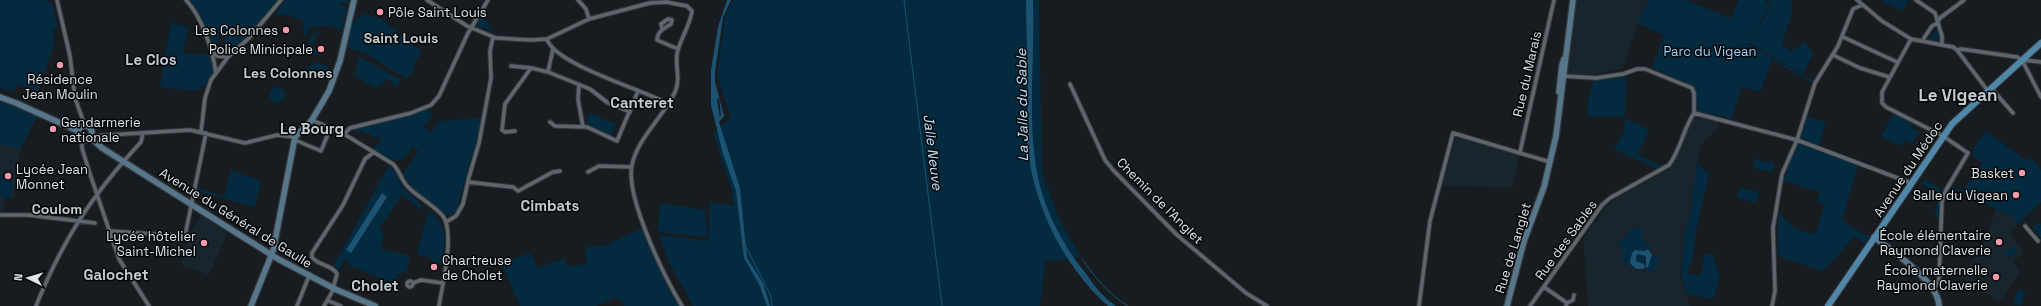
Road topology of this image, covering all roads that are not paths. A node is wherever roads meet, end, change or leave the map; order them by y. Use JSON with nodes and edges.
{"nodes":[{"id":1,"x":57,"y":0,"type":"edge"},
{"id":2,"x":186,"y":0,"type":"edge"},
{"id":3,"x":281,"y":0,"type":"edge"},
{"id":4,"x":354,"y":0,"type":"edge"},
{"id":5,"x":427,"y":0,"type":"edge"},
{"id":6,"x":488,"y":0,"type":"edge"},
{"id":7,"x":578,"y":0,"type":"edge"},
{"id":8,"x":1554,"y":0,"type":"edge"},
{"id":9,"x":1573,"y":0,"type":"edge"},
{"id":10,"x":1857,"y":0,"type":"edge"},
{"id":11,"x":1916,"y":0,"type":"edge"},
{"id":12,"x":1925,"y":0,"type":"edge"},
{"id":13,"x":1964,"y":0,"type":"edge"},
{"id":14,"x":1923,"y":4,"type":"junction"},
{"id":15,"x":1862,"y":5,"type":"junction"},
{"id":16,"x":589,"y":19,"type":"junction"},
{"id":17,"x":1938,"y":23,"type":"junction"},
{"id":18,"x":470,"y":28,"type":"junction"},
{"id":19,"x":662,"y":28,"type":"dead end"},
{"id":20,"x":492,"y":37,"type":"junction"},
{"id":21,"x":1843,"y":37,"type":"junction"},
{"id":22,"x":1924,"y":38,"type":"dead end"},
{"id":23,"x":547,"y":39,"type":"junction"},
{"id":24,"x":1911,"y":39,"type":"junction"},
{"id":25,"x":2041,"y":43,"type":"edge"},
{"id":26,"x":1942,"y":44,"type":"junction"},
{"id":27,"x":553,"y":49,"type":"junction"},
{"id":28,"x":678,"y":49,"type":"junction"},
{"id":29,"x":212,"y":50,"type":"junction"},
{"id":30,"x":1957,"y":50,"type":"junction"},
{"id":31,"x":1833,"y":55,"type":"junction"},
{"id":32,"x":228,"y":57,"type":"junction"},
{"id":33,"x":2022,"y":60,"type":"junction"},
{"id":34,"x":1897,"y":62,"type":"junction"},
{"id":35,"x":2041,"y":62,"type":"edge"},
{"id":36,"x":511,"y":66,"type":"dead end"},
{"id":37,"x":531,"y":68,"type":"junction"},
{"id":38,"x":548,"y":72,"type":"junction"},
{"id":39,"x":216,"y":73,"type":"junction"},
{"id":40,"x":1563,"y":76,"type":"junction"},
{"id":41,"x":1889,"y":77,"type":"junction"},
{"id":42,"x":1070,"y":84,"type":"dead end"},
{"id":43,"x":579,"y":85,"type":"junction"},
{"id":44,"x":1989,"y":89,"type":"junction"},
{"id":45,"x":638,"y":91,"type":"junction"},
{"id":46,"x":0,"y":97,"type":"edge"},
{"id":47,"x":2041,"y":97,"type":"edge"},
{"id":48,"x":668,"y":103,"type":"junction"},
{"id":49,"x":630,"y":112,"type":"junction"},
{"id":50,"x":2013,"y":113,"type":"dead end"},
{"id":51,"x":1694,"y":114,"type":"junction"},
{"id":52,"x":312,"y":120,"type":"junction"},
{"id":53,"x":550,"y":122,"type":"dead end"},
{"id":54,"x":85,"y":126,"type":"junction"},
{"id":55,"x":583,"y":127,"type":"junction"},
{"id":56,"x":330,"y":129,"type":"junction"},
{"id":57,"x":78,"y":131,"type":"junction"},
{"id":58,"x":515,"y":131,"type":"dead end"},
{"id":59,"x":204,"y":132,"type":"junction"},
{"id":60,"x":143,"y":133,"type":"junction"},
{"id":61,"x":344,"y":134,"type":"junction"},
{"id":62,"x":1943,"y":136,"type":"junction"},
{"id":63,"x":91,"y":137,"type":"junction"},
{"id":64,"x":295,"y":139,"type":"junction"},
{"id":65,"x":82,"y":140,"type":"junction"},
{"id":66,"x":1797,"y":140,"type":"junction"},
{"id":67,"x":374,"y":152,"type":"junction"},
{"id":68,"x":1520,"y":152,"type":"junction"},
{"id":69,"x":123,"y":161,"type":"junction"},
{"id":70,"x":1549,"y":161,"type":"junction"},
{"id":71,"x":631,"y":167,"type":"junction"},
{"id":72,"x":560,"y":171,"type":"dead end"},
{"id":73,"x":588,"y":172,"type":"dead end"},
{"id":74,"x":468,"y":182,"type":"junction"},
{"id":75,"x":1911,"y":183,"type":"junction"},
{"id":76,"x":96,"y":194,"type":"junction"},
{"id":77,"x":192,"y":204,"type":"junction"},
{"id":78,"x":0,"y":215,"type":"edge"},
{"id":79,"x":78,"y":220,"type":"junction"},
{"id":80,"x":446,"y":222,"type":"junction"},
{"id":81,"x":95,"y":223,"type":"dead end"},
{"id":82,"x":2025,"y":226,"type":"dead end"},
{"id":83,"x":109,"y":231,"type":"junction"},
{"id":84,"x":1874,"y":237,"type":"junction"},
{"id":85,"x":2038,"y":241,"type":"dead end"},
{"id":86,"x":271,"y":255,"type":"junction"},
{"id":87,"x":309,"y":276,"type":"junction"},
{"id":88,"x":412,"y":282,"type":"dead end"},
{"id":89,"x":442,"y":283,"type":"junction"},
{"id":90,"x":1544,"y":287,"type":"junction"},
{"id":91,"x":333,"y":289,"type":"junction"},
{"id":92,"x":1933,"y":289,"type":"junction"},
{"id":93,"x":1574,"y":295,"type":"dead end"},
{"id":94,"x":328,"y":301,"type":"junction"},
{"id":95,"x":1566,"y":305,"type":"edge"},
{"id":96,"x":36,"y":306,"type":"edge"},
{"id":97,"x":149,"y":306,"type":"edge"},
{"id":98,"x":251,"y":306,"type":"edge"},
{"id":99,"x":297,"y":306,"type":"edge"},
{"id":100,"x":324,"y":306,"type":"edge"},
{"id":101,"x":341,"y":306,"type":"edge"},
{"id":102,"x":375,"y":306,"type":"edge"},
{"id":103,"x":439,"y":306,"type":"edge"},
{"id":104,"x":682,"y":306,"type":"edge"},
{"id":105,"x":1267,"y":306,"type":"edge"},
{"id":106,"x":1419,"y":306,"type":"edge"},
{"id":107,"x":1506,"y":306,"type":"edge"},
{"id":108,"x":1530,"y":306,"type":"edge"},
{"id":109,"x":1772,"y":306,"type":"edge"},
{"id":110,"x":1828,"y":306,"type":"edge"},
{"id":111,"x":1939,"y":306,"type":"edge"}],
"edges":[{"from":1,"to":54,"type":"street"},
{"from":2,"to":29,"type":"street"},
{"from":3,"to":32,"type":"street"},
{"from":4,"to":52,"type":"street"},
{"from":5,"to":18,"type":"street"},
{"from":6,"to":18,"type":"street"},
{"from":7,"to":16,"type":"street"},
{"from":8,"to":68,"type":"street","name":"Rue du Marais"},
{"from":9,"to":40,"type":"street","name":"Rue de Langlet"},
{"from":10,"to":15,"type":"street"},
{"from":11,"to":14,"type":"street"},
{"from":12,"to":14,"type":"street"},
{"from":13,"to":17,"type":"street"},
{"from":14,"to":17,"type":"street"},
{"from":15,"to":21,"type":"street"},
{"from":15,"to":24,"type":"street"},
{"from":16,"to":23,"type":"street"},
{"from":16,"to":28,"type":"street"},
{"from":17,"to":22,"type":"street"},
{"from":17,"to":26,"type":"street"},
{"from":18,"to":20,"type":"street"},
{"from":18,"to":61,"type":"street"},
{"from":19,"to":28,"type":"street"},
{"from":20,"to":23,"type":"street"},
{"from":20,"to":74,"type":"street"},
{"from":21,"to":31,"type":"street"},
{"from":21,"to":34,"type":"street"},
{"from":23,"to":27,"type":"street"},
{"from":24,"to":26,"type":"street"},
{"from":24,"to":34,"type":"street"},
{"from":25,"to":33,"type":"main road","name":"Avenue du Médoc"},
{"from":26,"to":30,"type":"street"},
{"from":27,"to":38,"type":"street"},
{"from":27,"to":45,"type":"street"},
{"from":28,"to":48,"type":"street"},
{"from":29,"to":32,"type":"street"},
{"from":29,"to":39,"type":"street"},
{"from":30,"to":33,"type":"street"},
{"from":30,"to":44,"type":"street"},
{"from":31,"to":41,"type":"street"},
{"from":31,"to":66,"type":"street"},
{"from":32,"to":39,"type":"street"},
{"from":33,"to":35,"type":"street"},
{"from":33,"to":44,"type":"main road","name":"Avenue du Médoc"},
{"from":33,"to":47,"type":"street"},
{"from":34,"to":41,"type":"street"},
{"from":36,"to":37,"type":"street"},
{"from":37,"to":38,"type":"street"},
{"from":37,"to":58,"type":"street"},
{"from":38,"to":43,"type":"street"},
{"from":39,"to":59,"type":"street"},
{"from":40,"to":51,"type":"street"},
{"from":40,"to":70,"type":"street","name":"Rue de Langlet"},
{"from":41,"to":62,"type":"street"},
{"from":42,"to":105,"type":"street","name":"Chemin de l'Anglet"},
{"from":43,"to":49,"type":"street"},
{"from":43,"to":55,"type":"street"},
{"from":44,"to":50,"type":"street"},
{"from":44,"to":62,"type":"main road","name":"Avenue du Médoc"},
{"from":45,"to":48,"type":"street"},
{"from":45,"to":49,"type":"street"},
{"from":46,"to":57,"type":"street"},
{"from":48,"to":71,"type":"street"},
{"from":49,"to":55,"type":"street"},
{"from":51,"to":66,"type":"street"},
{"from":51,"to":90,"type":"street","name":"Rue des Sables"},
{"from":52,"to":56,"type":"street"},
{"from":52,"to":64,"type":"street"},
{"from":53,"to":55,"type":"street"},
{"from":54,"to":57,"type":"street"},
{"from":54,"to":63,"type":"street"},
{"from":56,"to":61,"type":"street"},
{"from":56,"to":64,"type":"street"},
{"from":57,"to":65,"type":"street"},
{"from":59,"to":60,"type":"street"},
{"from":59,"to":64,"type":"street"},
{"from":59,"to":77,"type":"street"},
{"from":60,"to":63,"type":"street"},
{"from":60,"to":69,"type":"street"},
{"from":61,"to":67,"type":"street"},
{"from":62,"to":75,"type":"main road","name":"Avenue du Médoc"},
{"from":62,"to":92,"type":"street"},
{"from":63,"to":65,"type":"street"},
{"from":63,"to":69,"type":"street","name":"Avenue du Général de Gaulle"},
{"from":64,"to":86,"type":"street"},
{"from":65,"to":76,"type":"street"},
{"from":66,"to":75,"type":"street"},
{"from":66,"to":109,"type":"street"},
{"from":67,"to":80,"type":"street"},
{"from":67,"to":91,"type":"street"},
{"from":68,"to":70,"type":"street"},
{"from":68,"to":106,"type":"street"},
{"from":69,"to":76,"type":"street"},
{"from":69,"to":77,"type":"street","name":"Avenue du Général de Gaulle"},
{"from":70,"to":107,"type":"street","name":"Rue de Langlet"},
{"from":71,"to":73,"type":"street"},
{"from":71,"to":104,"type":"street"},
{"from":72,"to":74,"type":"street"},
{"from":74,"to":80,"type":"street"},
{"from":75,"to":84,"type":"main road","name":"Avenue du Médoc"},
{"from":76,"to":79,"type":"street"},
{"from":76,"to":83,"type":"street"},
{"from":77,"to":83,"type":"street"},
{"from":77,"to":86,"type":"street","name":"Avenue du Général de Gaulle"},
{"from":78,"to":79,"type":"street"},
{"from":79,"to":81,"type":"street"},
{"from":79,"to":96,"type":"street"},
{"from":80,"to":89,"type":"street"},
{"from":82,"to":85,"type":"street"},
{"from":83,"to":97,"type":"street"},
{"from":84,"to":92,"type":"street"},
{"from":84,"to":110,"type":"main road","name":"Avenue du Médoc"},
{"from":86,"to":87,"type":"street","name":"Avenue du Général de Gaulle"},
{"from":86,"to":98,"type":"street"},
{"from":87,"to":91,"type":"street","name":"Avenue du Général de Gaulle"},
{"from":87,"to":99,"type":"street"},
{"from":88,"to":89,"type":"street"},
{"from":89,"to":103,"type":"street"},
{"from":90,"to":95,"type":"street"},
{"from":90,"to":108,"type":"street","name":"Rue des Sables"},
{"from":91,"to":94,"type":"street"},
{"from":91,"to":102,"type":"street","name":"Avenue du Général de Gaulle"},
{"from":92,"to":111,"type":"street"},
{"from":93,"to":95,"type":"street"},
{"from":94,"to":100,"type":"street"},
{"from":94,"to":101,"type":"street"}]}
